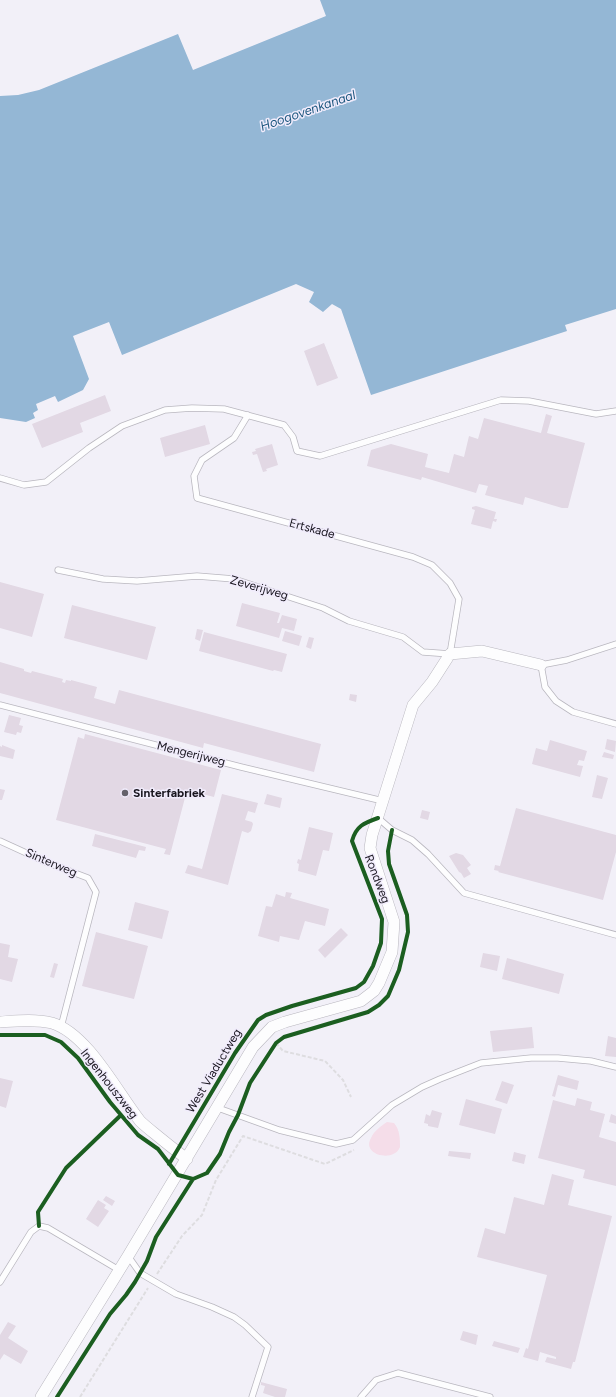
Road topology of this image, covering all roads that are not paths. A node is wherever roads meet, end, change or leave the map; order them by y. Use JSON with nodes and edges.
{"nodes":[{"id":1,"x":616,"y":411,"type":"edge"},
{"id":2,"x":248,"y":416,"type":"junction"},
{"id":3,"x":0,"y":478,"type":"edge"},
{"id":4,"x":58,"y":570,"type":"dead end"},
{"id":5,"x":616,"y":644,"type":"edge"},
{"id":6,"x":450,"y":654,"type":"junction"},
{"id":7,"x":541,"y":665,"type":"junction"},
{"id":8,"x":0,"y":705,"type":"edge"},
{"id":9,"x":616,"y":724,"type":"edge"},
{"id":10,"x":383,"y":801,"type":"junction"},
{"id":11,"x":378,"y":818,"type":"junction"},
{"id":12,"x":0,"y":841,"type":"edge"},
{"id":13,"x":616,"y":935,"type":"edge"},
{"id":14,"x":379,"y":984,"type":"joint"},
{"id":15,"x":0,"y":1022,"type":"edge"},
{"id":16,"x":61,"y":1027,"type":"junction"},
{"id":17,"x":616,"y":1067,"type":"edge"},
{"id":18,"x":218,"y":1108,"type":"junction"},
{"id":19,"x":187,"y":1159,"type":"junction"},
{"id":20,"x":128,"y":1256,"type":"junction"},
{"id":21,"x":120,"y":1271,"type":"junction"},
{"id":22,"x":0,"y":1282,"type":"edge"},
{"id":23,"x":41,"y":1397,"type":"edge"},
{"id":24,"x":252,"y":1397,"type":"edge"},
{"id":25,"x":361,"y":1397,"type":"edge"},
{"id":26,"x":490,"y":1397,"type":"edge"}],
"edges":[{"from":1,"to":2,"type":"lane"},
{"from":2,"to":3,"type":"lane"},
{"from":2,"to":6,"type":"lane","name":"Ertskade"},
{"from":4,"to":6,"type":"lane","name":"Zeverijweg"},
{"from":5,"to":7,"type":"lane"},
{"from":6,"to":7,"type":"street"},
{"from":6,"to":10,"type":"street","name":"Rondweg"},
{"from":7,"to":9,"type":"lane"},
{"from":8,"to":10,"type":"lane","name":"Mengerijweg"},
{"from":10,"to":11,"type":"street","name":"Rondweg"},
{"from":11,"to":13,"type":"lane"},
{"from":11,"to":14,"type":"street","name":"Rondweg"},
{"from":12,"to":16,"type":"lane","name":"Sinterweg"},
{"from":14,"to":18,"type":"street","name":"West Viaductweg"},
{"from":15,"to":16,"type":"street","name":"Ingenhouszweg"},
{"from":16,"to":19,"type":"street","name":"Ingenhouszweg"},
{"from":17,"to":18,"type":"lane"},
{"from":18,"to":19,"type":"street","name":"West Viaductweg"},
{"from":19,"to":20,"type":"street","name":"West Viaductweg"},
{"from":20,"to":21,"type":"street","name":"West Viaductweg"},
{"from":20,"to":24,"type":"lane"},
{"from":21,"to":22,"type":"lane"},
{"from":21,"to":23,"type":"street","name":"West Viaductweg"},
{"from":25,"to":26,"type":"lane"}]}
